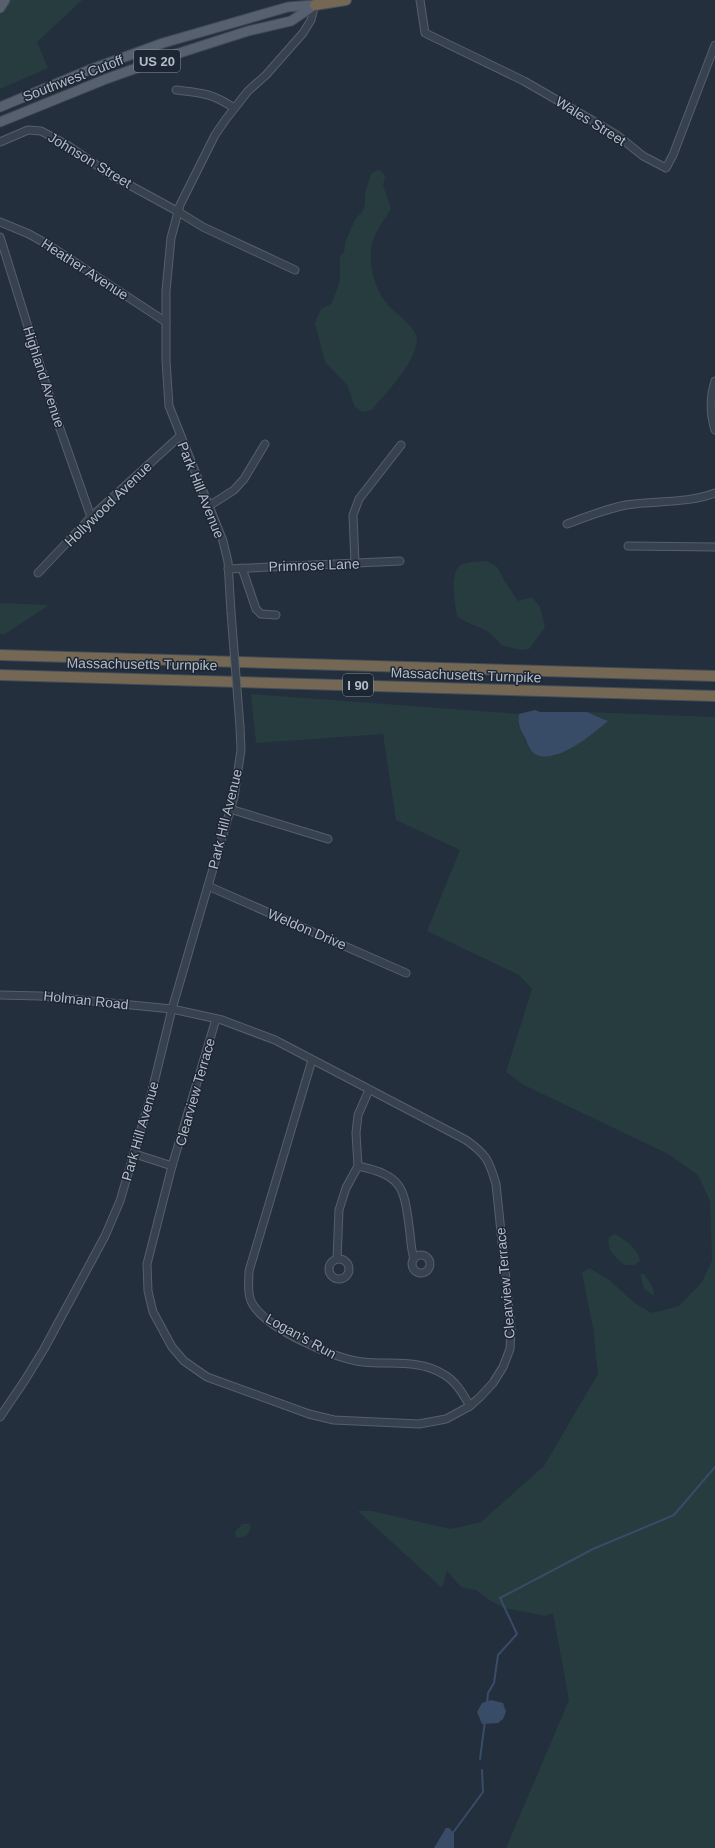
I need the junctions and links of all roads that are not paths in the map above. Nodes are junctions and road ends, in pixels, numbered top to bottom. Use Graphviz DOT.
graph roads {
  1 [pos="5,0"];
  2 [pos="346,0"];
  3 [pos="420,0"];
  4 [pos="316,3"];
  5 [pos="0,8"];
  6 [pos="715,45"];
  7 [pos="143,50"];
  8 [pos="149,64"];
  9 [pos="176,90"];
  10 [pos="0,107"];
  11 [pos="234,108"];
  12 [pos="0,122"];
  13 [pos="0,142"];
  14 [pos="177,211"];
  15 [pos="0,222"];
  16 [pos="0,237"];
  17 [pos="295,270"];
  18 [pos="166,322"];
  19 [pos="715,381"];
  20 [pos="715,430"];
  21 [pos="180,436"];
  22 [pos="265,444"];
  23 [pos="400,445"];
  24 [pos="715,493"];
  25 [pos="209,506"];
  26 [pos="91,517"];
  27 [pos="567,524"];
  28 [pos="628,546"];
  29 [pos="715,547"];
  30 [pos="400,561"];
  31 [pos="355,563"];
  32 [pos="242,568"];
  33 [pos="228,569"];
  34 [pos="38,573"];
  35 [pos="276,615"];
  36 [pos="0,655"];
  37 [pos="0,675"];
  38 [pos="715,676"];
  39 [pos="715,696"];
  40 [pos="230,809"];
  41 [pos="328,839"];
  42 [pos="208,886"];
  43 [pos="406,973"];
  44 [pos="0,995"];
  45 [pos="172,1009"];
  46 [pos="216,1018"];
  47 [pos="312,1060"];
  48 [pos="369,1090"];
  49 [pos="135,1154"];
  50 [pos="172,1166"];
  51 [pos="358,1166"];
  52 [pos="414,1258"];
  53 [pos="337,1260"];
  54 [pos="470,1406"];
  55 [pos="0,1416"];
  1 -- 5 [label="main road"];
  2 -- 4 [label="highway, Southwest Cutoff / US 20"];
  3 -- 6 [label="street, Wales Street"];
  4 -- 7 [label="main road, Southwest Cutoff / US 20"];
  4 -- 8 [label="main road, Southwest Cutoff / US 20"];
  4 -- 11 [label="street, Park Hill Avenue"];
  7 -- 8 [label="main road"];
  7 -- 10 [label="main road, Southwest Cutoff / US 20"];
  8 -- 12 [label="main road, Southwest Cutoff / US 20"];
  9 -- 11 [label="street"];
  11 -- 14 [label="street, Park Hill Avenue"];
  13 -- 14 [label="street, Johnson Street"];
  14 -- 17 [label="street, Johnson Street"];
  14 -- 18 [label="street, Park Hill Avenue"];
  15 -- 18 [label="street, Heather Avenue"];
  16 -- 26 [label="street, Highland Avenue"];
  18 -- 21 [label="street, Park Hill Avenue"];
  19 -- 20 [label="street"];
  21 -- 25 [label="street, Park Hill Avenue"];
  21 -- 26 [label="street, Hollywood Avenue"];
  22 -- 25 [label="street"];
  23 -- 31 [label="street"];
  24 -- 27 [label="street"];
  25 -- 33 [label="street, Park Hill Avenue"];
  26 -- 34 [label="street, Hollywood Avenue"];
  28 -- 29 [label="street"];
  30 -- 31 [label="street, Primrose Lane"];
  31 -- 32 [label="street, Primrose Lane"];
  32 -- 33 [label="street, Primrose Lane"];
  32 -- 35 [label="street"];
  33 -- 40 [label="street, Park Hill Avenue, bridge"];
  36 -- 38 [label="highway, Massachusetts Turnpike / I 90"];
  37 -- 39 [label="highway, Massachusetts Turnpike / I 90"];
  40 -- 41 [label="street"];
  40 -- 42 [label="street, Park Hill Avenue"];
  42 -- 43 [label="street, Weldon Drive"];
  42 -- 45 [label="street, Park Hill Avenue"];
  44 -- 45 [label="street, Holman Road"];
  45 -- 46 [label="street, Clearview Terrace"];
  45 -- 49 [label="street, Park Hill Avenue"];
  46 -- 47 [label="street, Clearview Terrace"];
  46 -- 50 [label="street, Clearview Terrace"];
  47 -- 48 [label="street, Clearview Terrace"];
  47 -- 54 [label="street, Logan's Run"];
  48 -- 51 [label="street"];
  48 -- 54 [label="street, Clearview Terrace"];
  49 -- 50 [label="street, Clearview Terrace"];
  49 -- 55 [label="street, Park Hill Avenue"];
  50 -- 54 [label="street, Clearview Terrace"];
  51 -- 52 [label="street"];
  51 -- 53 [label="street"];
}
